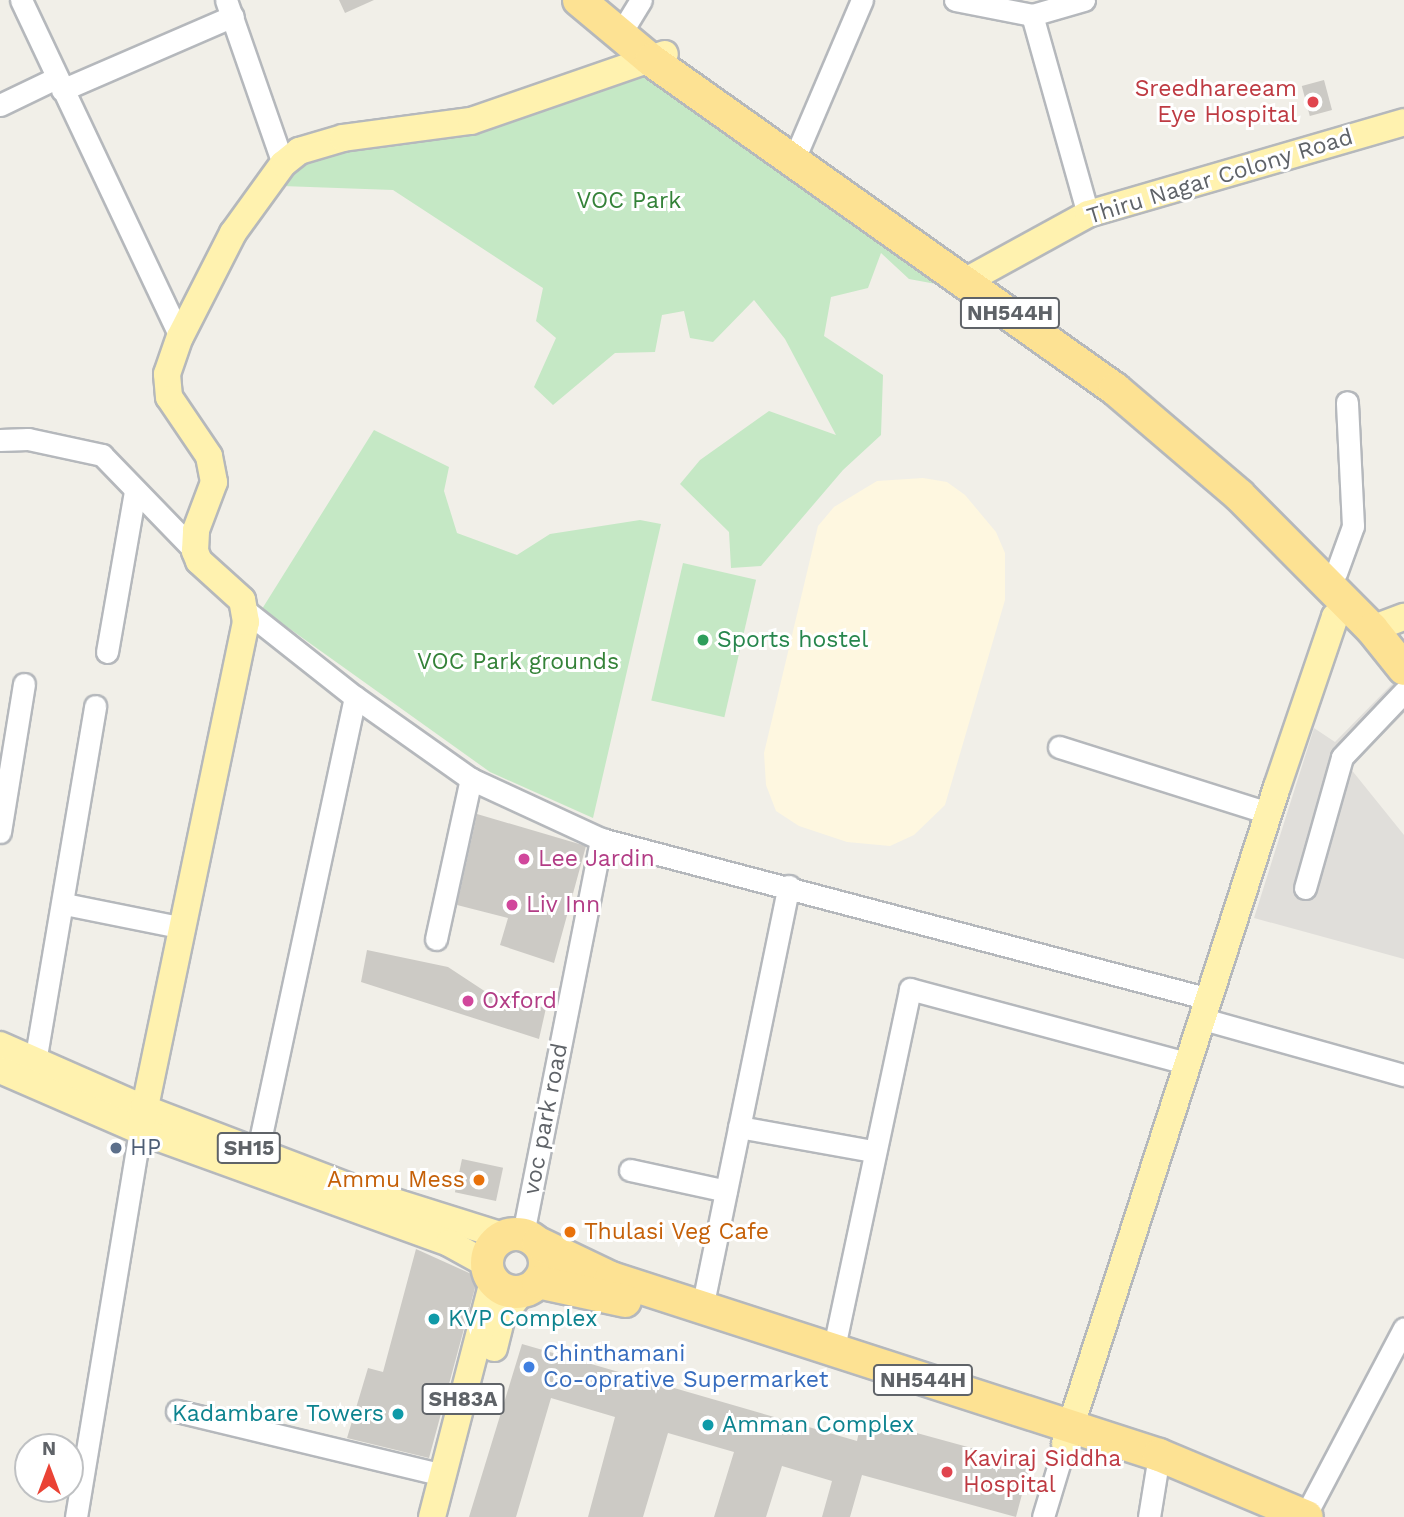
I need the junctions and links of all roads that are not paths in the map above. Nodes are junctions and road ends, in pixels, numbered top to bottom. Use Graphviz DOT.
graph roads {
  1 [pos="21,0"];
  2 [pos="579,0"];
  3 [pos="602,0"];
  4 [pos="862,0"];
  5 [pos="955,0"];
  6 [pos="1084,0"];
  7 [pos="229,8"];
  8 [pos="1032,15"];
  9 [pos="629,20"];
  10 [pos="659,56"];
  11 [pos="59,84"];
  12 [pos="0,105"];
  13 [pos="1404,122"];
  14 [pos="799,152"];
  15 [pos="283,164"];
  16 [pos="1088,214"];
  17 [pos="973,276"];
  18 [pos="180,337"];
  19 [pos="1347,402"];
  20 [pos="0,440"];
  21 [pos="135,491"];
  22 [pos="195,551"];
  23 [pos="1336,573"];
  24 [pos="1347,606"];
  25 [pos="246,611"];
  26 [pos="1387,623"];
  27 [pos="1404,650"];
  28 [pos="107,652"];
  29 [pos="1404,669"];
  30 [pos="24,684"];
  31 [pos="1404,692"];
  32 [pos="355,697"];
  33 [pos="95,706"];
  34 [pos="1059,747"];
  35 [pos="471,779"];
  36 [pos="1268,813"];
  37 [pos="0,832"];
  38 [pos="601,839"];
  39 [pos="789,886"];
  40 [pos="1305,888"];
  41 [pos="65,904"];
  42 [pos="184,928"];
  43 [pos="436,939"];
  44 [pos="1206,1009"];
  45 [pos="0,1045"];
  46 [pos="35,1062"];
  47 [pos="1189,1064"];
  48 [pos="0,1070"];
  49 [pos="1404,1076"];
  50 [pos="141,1120"];
  51 [pos="739,1127"];
  52 [pos="258,1151"];
  53 [pos="872,1151"];
  54 [pos="629,1170"];
  55 [pos="726,1192"];
  56 [pos="522,1238"];
  57 [pos="510,1280"];
  58 [pos="702,1308"];
  59 [pos="1404,1328"];
  60 [pos="833,1352"];
  61 [pos="177,1411"];
  62 [pos="1068,1435"];
  63 [pos="1156,1464"];
  64 [pos="443,1475"];
  65 [pos="1306,1516"];
  66 [pos="76,1517"];
  67 [pos="432,1517"];
  68 [pos="446,1517"];
  69 [pos="1044,1517"];
  70 [pos="1149,1517"];
  71 [pos="1266,1517"];
  1 -- 11 [label="street"];
  2 -- 9 [label="highway, NH544H"];
  3 -- 9 [label="highway, NH544H"];
  4 -- 14 [label="street"];
  5 -- 8 [label="street"];
  6 -- 8 [label="street"];
  7 -- 11 [label="street"];
  7 -- 15 [label="street"];
  8 -- 16 [label="street"];
  9 -- 10 [label="highway, NH544H"];
  10 -- 14 [label="highway, NH544H"];
  10 -- 15 [label="main road"];
  11 -- 12 [label="street"];
  11 -- 18 [label="street"];
  13 -- 16 [label="main road, Thiru Nagar Colony Road"];
  14 -- 17 [label="highway, NH544H"];
  15 -- 18 [label="main road"];
  16 -- 17 [label="main road, Thiru Nagar Colony Road"];
  17 -- 23 [label="highway, NH544H"];
  17 -- 24 [label="highway, NH544H"];
  18 -- 22 [label="main road"];
  19 -- 23 [label="street"];
  20 -- 21 [label="street"];
  21 -- 22 [label="street"];
  21 -- 28 [label="street"];
  22 -- 25 [label="main road"];
  23 -- 26 [label="highway, NH544H"];
  24 -- 26 [label="highway, NH544H"];
  24 -- 36 [label="main road"];
  25 -- 32 [label="street"];
  25 -- 42 [label="main road"];
  26 -- 27 [label="highway, NH544H"];
  26 -- 29 [label="highway, NH544H"];
  30 -- 37 [label="street"];
  31 -- 40 [label="street"];
  32 -- 35 [label="street"];
  32 -- 52 [label="street"];
  33 -- 41 [label="street"];
  34 -- 36 [label="street"];
  35 -- 38 [label="street"];
  35 -- 43 [label="street"];
  36 -- 44 [label="main road"];
  38 -- 39 [label="street"];
  38 -- 56 [label="street, voc park road"];
  39 -- 44 [label="street"];
  39 -- 51 [label="street"];
  41 -- 42 [label="street"];
  41 -- 46 [label="street"];
  42 -- 50 [label="main road"];
  44 -- 47 [label="main road"];
  44 -- 49 [label="street"];
  45 -- 46 [label="main road, SH15"];
  46 -- 50 [label="main road, SH15"];
  47 -- 53 [label="street"];
  47 -- 62 [label="main road"];
  48 -- 50 [label="main road, SH15"];
  50 -- 52 [label="main road, SH15"];
  50 -- 57 [label="main road, SH15"];
  50 -- 66 [label="street"];
  51 -- 53 [label="street"];
  51 -- 55 [label="street"];
  52 -- 56 [label="main road, SH15"];
  53 -- 60 [label="street"];
  54 -- 55 [label="street"];
  55 -- 58 [label="street"];
  56 -- 57 [label="highway"];
  56 -- 57 [label="highway"];
  56 -- 58 [label="highway, NH544H"];
  57 -- 62 [label="highway, NH544H"];
  57 -- 64 [label="main road, SH83A"];
  57 -- 68 [label="main road, SH83A"];
  58 -- 60 [label="highway, NH544H"];
  59 -- 65 [label="street"];
  60 -- 62 [label="highway, NH544H"];
  61 -- 64 [label="street"];
  62 -- 63 [label="highway, NH544H"];
  62 -- 69 [label="street"];
  63 -- 65 [label="highway, NH544H"];
  63 -- 70 [label="street"];
  63 -- 71 [label="highway, NH544H"];
  64 -- 67 [label="main road, SH83A"];
}
